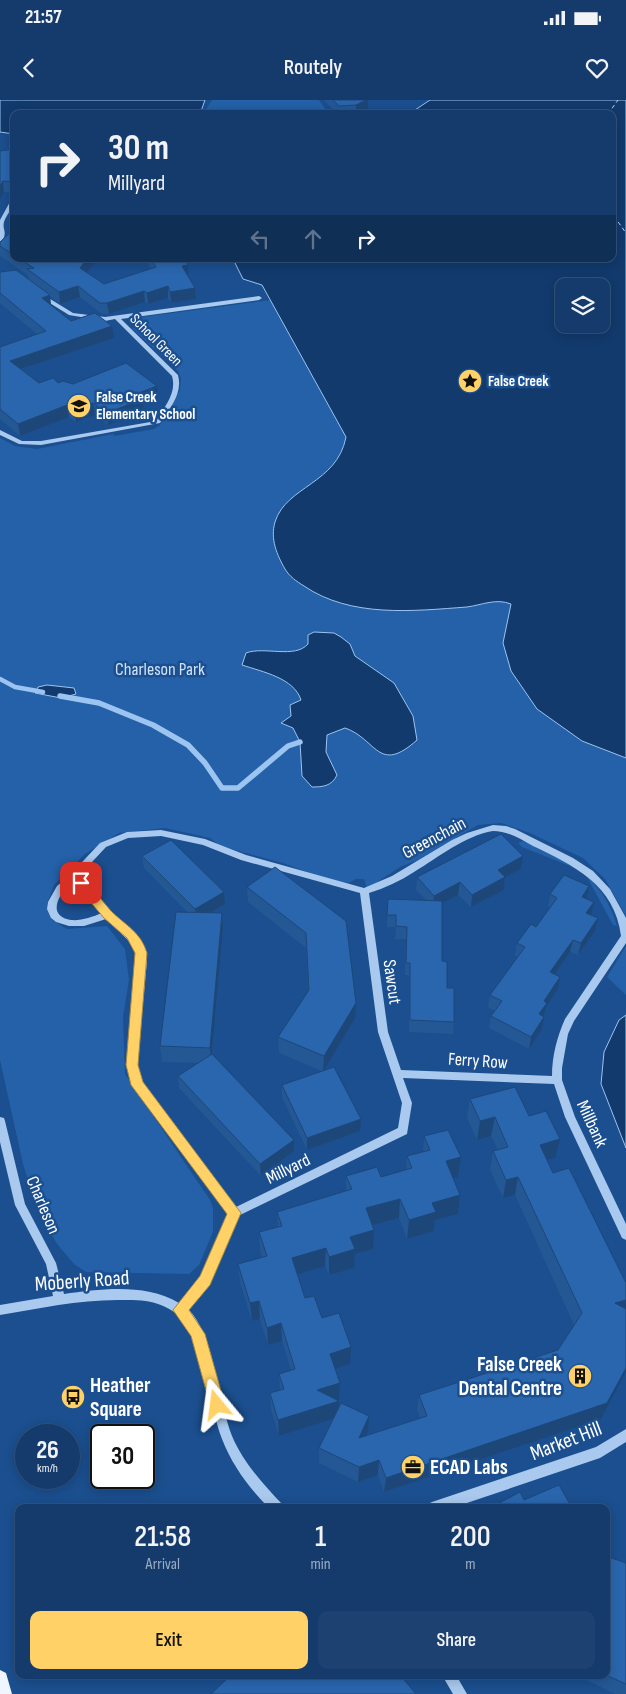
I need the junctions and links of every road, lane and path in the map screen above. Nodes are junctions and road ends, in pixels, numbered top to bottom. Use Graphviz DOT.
graph roads {
  1 [pos="10,207"];
  2 [pos="0,241"];
  3 [pos="36,292"];
  4 [pos="259,298"];
  5 [pos="117,318"];
  6 [pos="0,432"];
  7 [pos="72,878"];
  8 [pos="364,891"];
  9 [pos="108,915"];
  10 [pos="397,1074"];
  11 [pos="557,1080"];
  12 [pos="0,1122"];
  13 [pos="234,1213"];
  14 [pos="626,1235"];
  15 [pos="60,1300"];
  16 [pos="0,1310"];
  17 [pos="180,1310"];
  18 [pos="626,1435"];
  19 [pos="274,1504"];
  20 [pos="444,1504"];
  21 [pos="0,1679"];
  22 [pos="451,1679"];
  23 [pos="3,1694"];
  24 [pos="461,1694"];
  1 -- 2 [label="street"];
  3 -- 5 [label="street"];
  4 -- 5 [label="street"];
  5 -- 6 [label="street, School Green"];
  7 -- 8 [label="street"];
  7 -- 9 [label="street"];
  7 -- 9 [label="street"];
  8 -- 10 [label="street, Sawcut"];
  8 -- 11 [label="street, Greenchain"];
  9 -- 13 [label="street"];
  10 -- 11 [label="street, Ferry Row"];
  10 -- 13 [label="street, Millyard"];
  11 -- 14 [label="street, Millbank"];
  12 -- 15 [label="street, Charleson"];
  13 -- 17 [label="street"];
  15 -- 16 [label="street, Moberly Road"];
  15 -- 17 [label="street, Moberly Road"];
  17 -- 19 [label="street, Moberly Road"];
  18 -- 20 [label="street, Market Hill"];
  21 -- 23 [label="main road"];
  22 -- 24 [label="street"];
}
